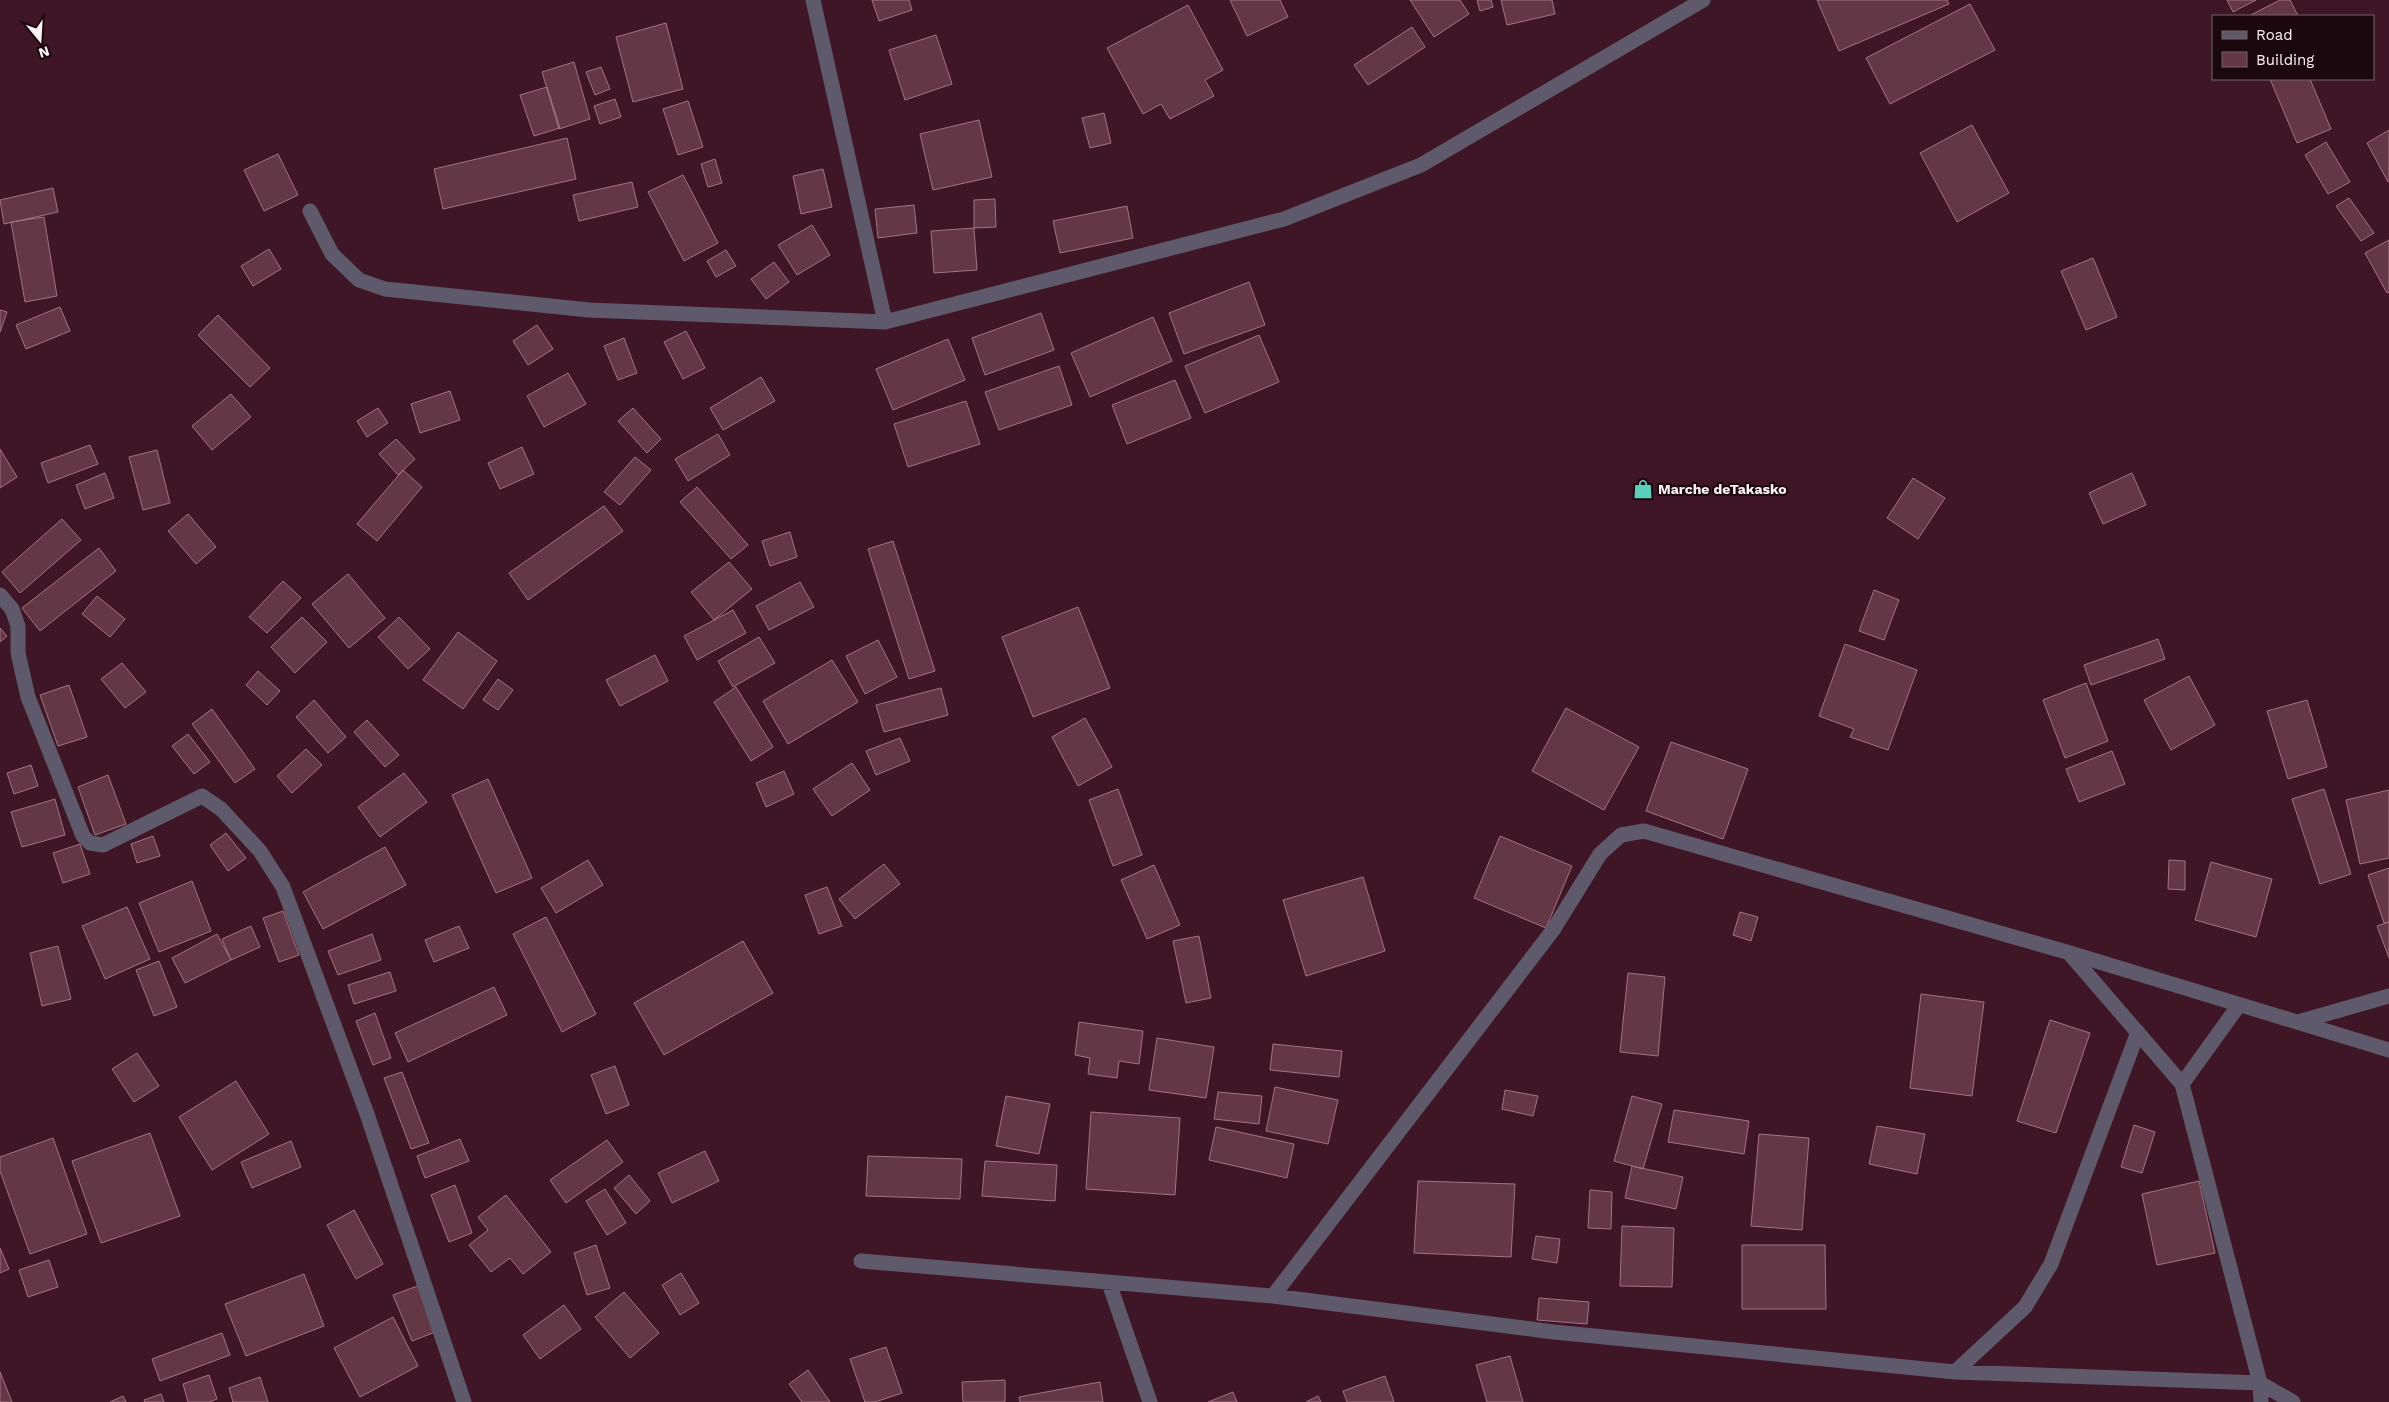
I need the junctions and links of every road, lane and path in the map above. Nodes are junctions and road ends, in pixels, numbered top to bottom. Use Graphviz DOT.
graph roads {
  1 [pos="813,0"];
  2 [pos="1704,0"];
  3 [pos="310,211"];
  4 [pos="885,322"];
  5 [pos="0,596"];
  6 [pos="2070,954"];
  7 [pos="2389,996"];
  8 [pos="2239,1005"];
  9 [pos="2298,1022"];
  10 [pos="2138,1032"];
  11 [pos="2389,1050"];
  12 [pos="2182,1084"];
  13 [pos="861,1261"];
  14 [pos="1109,1283"];
  15 [pos="1273,1296"];
  16 [pos="1955,1372"];
  17 [pos="2260,1384"];
  18 [pos="464,1402"];
  19 [pos="1150,1402"];
  20 [pos="2261,1402"];
  21 [pos="2293,1402"];
  1 -- 4 [label="street"];
  2 -- 4 [label="street"];
  3 -- 4 [label="street"];
  5 -- 18 [label="street"];
  6 -- 8 [label="street"];
  6 -- 10 [label="street"];
  6 -- 15 [label="street"];
  7 -- 9 [label="street"];
  8 -- 9 [label="street"];
  8 -- 12 [label="street"];
  9 -- 11 [label="street"];
  10 -- 12 [label="street"];
  10 -- 16 [label="street"];
  12 -- 17 [label="street"];
  13 -- 14 [label="street"];
  14 -- 15 [label="street"];
  14 -- 19 [label="street"];
  15 -- 16 [label="street"];
  16 -- 17 [label="street"];
  17 -- 20 [label="street"];
  17 -- 21 [label="street"];
}
